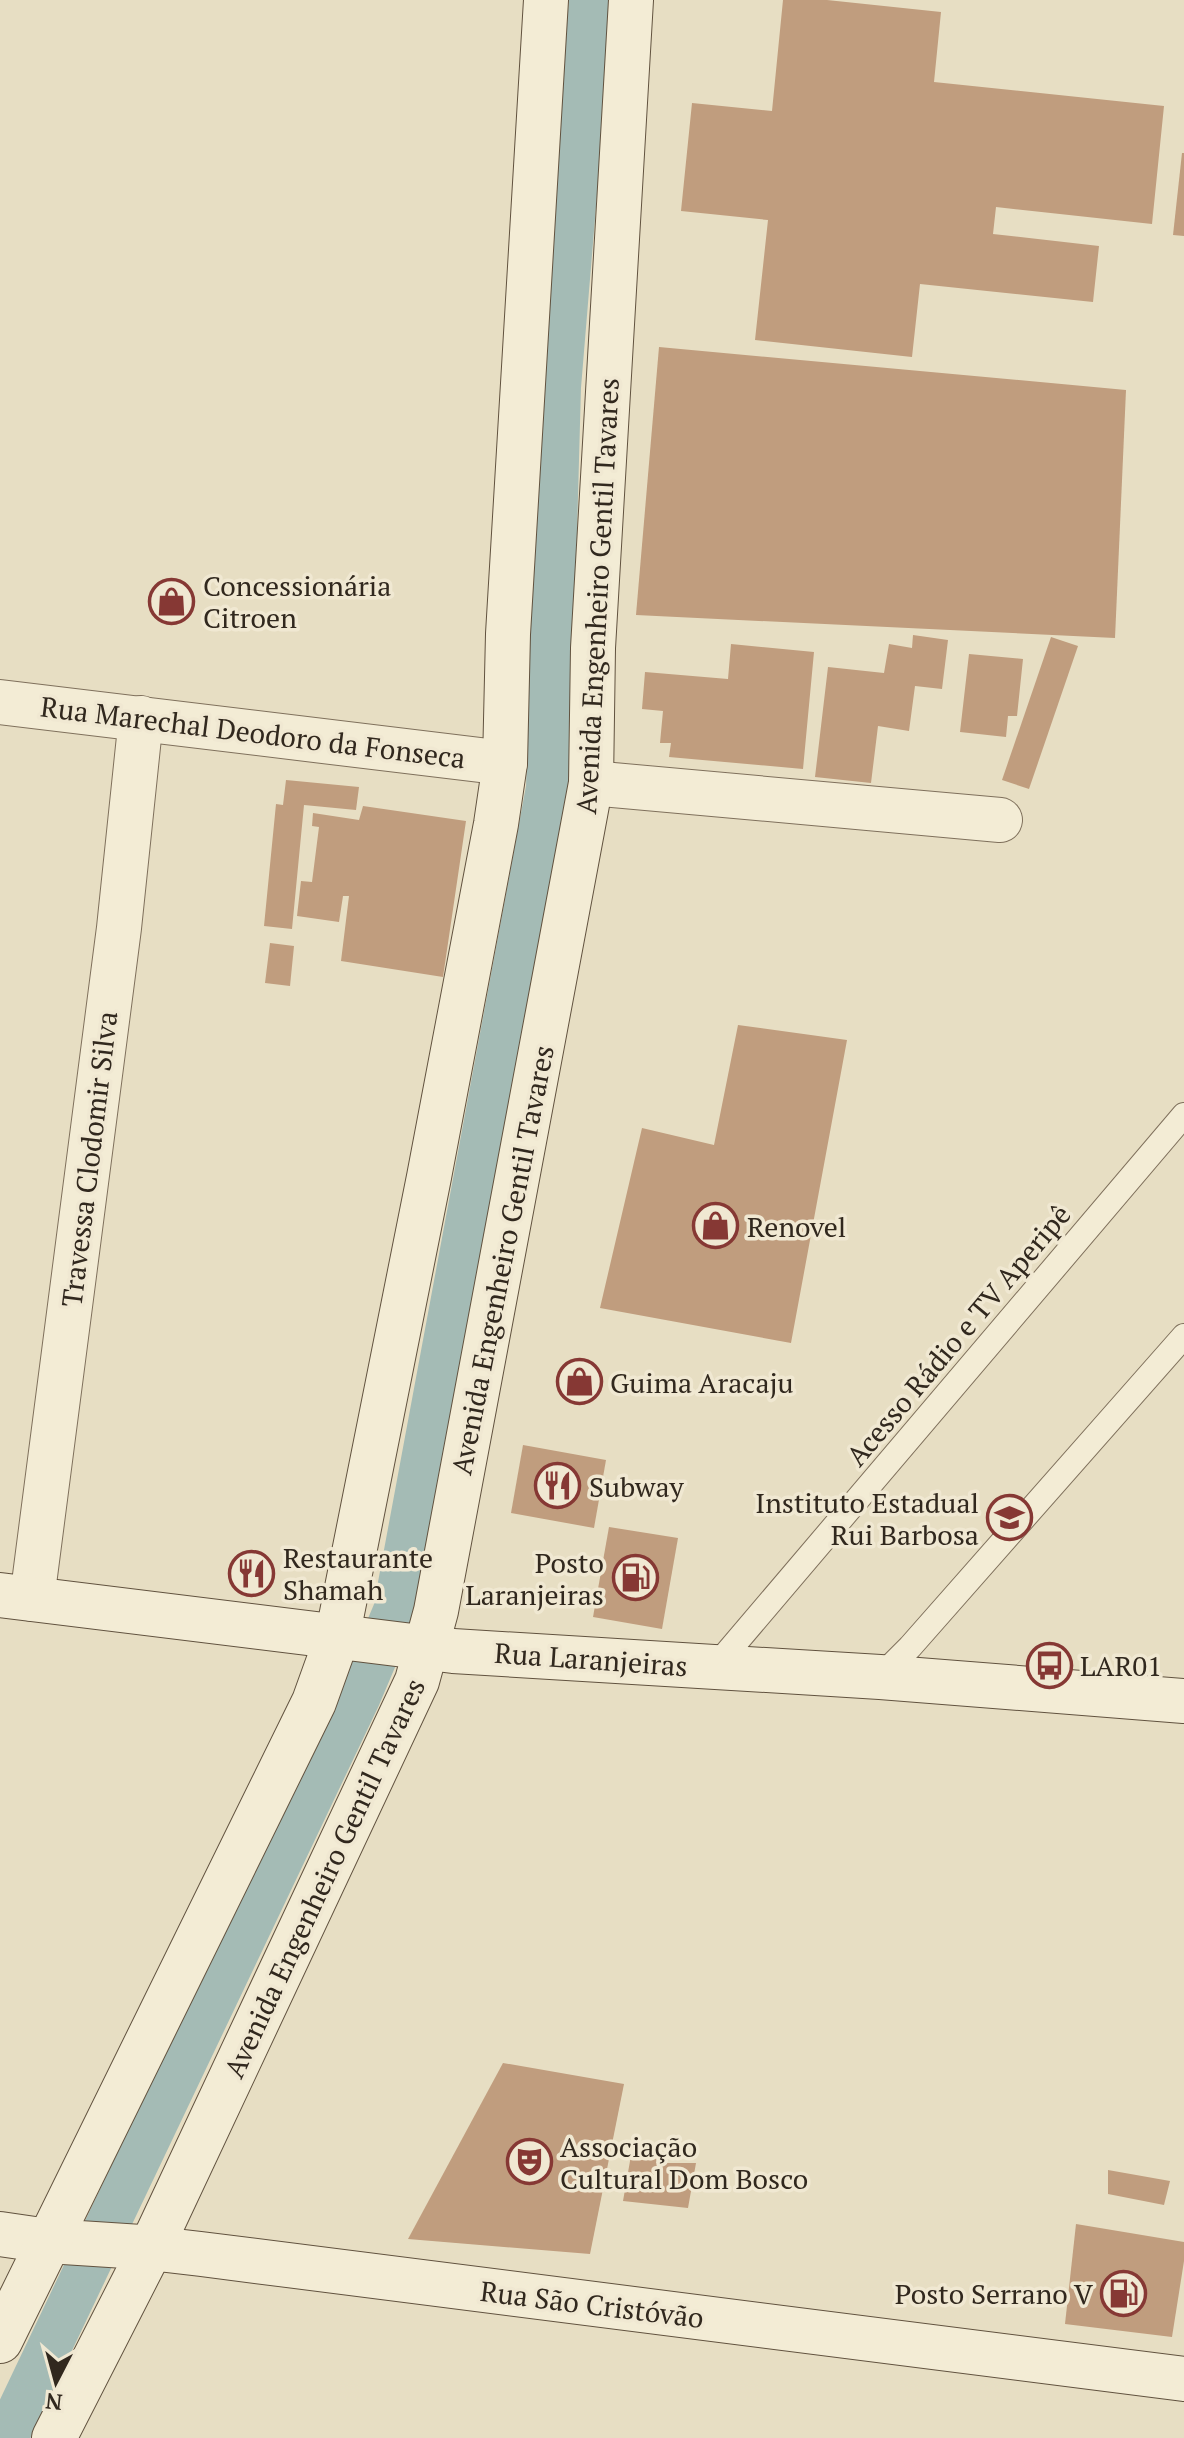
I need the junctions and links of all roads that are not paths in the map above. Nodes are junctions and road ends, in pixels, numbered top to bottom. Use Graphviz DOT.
graph roads {
  1 [pos="546,0"];
  2 [pos="631,0"];
  3 [pos="0,702"];
  4 [pos="141,718"];
  5 [pos="505,763"];
  6 [pos="591,783"];
  7 [pos="1000,820"];
  8 [pos="1184,1115"];
  9 [pos="1184,1336"];
  10 [pos="16,1597"];
  11 [pos="342,1638"];
  12 [pos="418,1645"];
  13 [pos="715,1667"];
  14 [pos="880,1677"];
  15 [pos="1184,1701"];
  16 [pos="0,2234"];
  17 [pos="52,2241"];
  18 [pos="146,2248"];
  19 [pos="0,2341"];
  20 [pos="1184,2379"];
  21 [pos="54,2438"];
  1 -- 5 [label="main road"];
  2 -- 6 [label="main road, Avenida Engenheiro Gentil Tavares"];
  3 -- 4 [label="main road, Rua Marechal Deodoro da Fonseca"];
  4 -- 5 [label="main road, Rua Marechal Deodoro da Fonseca"];
  4 -- 10 [label="main road, Travessa Clodomir Silva"];
  5 -- 11 [label="main road"];
  6 -- 7 [label="main road"];
  6 -- 12 [label="main road, Avenida Engenheiro Gentil Tavares"];
  8 -- 13 [label="lane, Acesso Rádio e TV Aperipê"];
  9 -- 14 [label="lane"];
  10 -- 11 [label="main road, Rua Laranjeiras"];
  11 -- 12 [label="main road, Rua Laranjeiras"];
  11 -- 17 [label="main road"];
  12 -- 13 [label="main road, Rua Laranjeiras"];
  12 -- 18 [label="main road, Avenida Engenheiro Gentil Tavares"];
  13 -- 14 [label="main road, Rua Laranjeiras"];
  14 -- 15 [label="main road, Rua Laranjeiras"];
  16 -- 17 [label="main road, Rua São Cristóvão"];
  17 -- 18 [label="main road, Rua São Cristóvão"];
  17 -- 19 [label="main road"];
  18 -- 20 [label="main road, Rua São Cristóvão"];
  18 -- 21 [label="main road, Avenida Engenheiro Gentil Tavares"];
}
